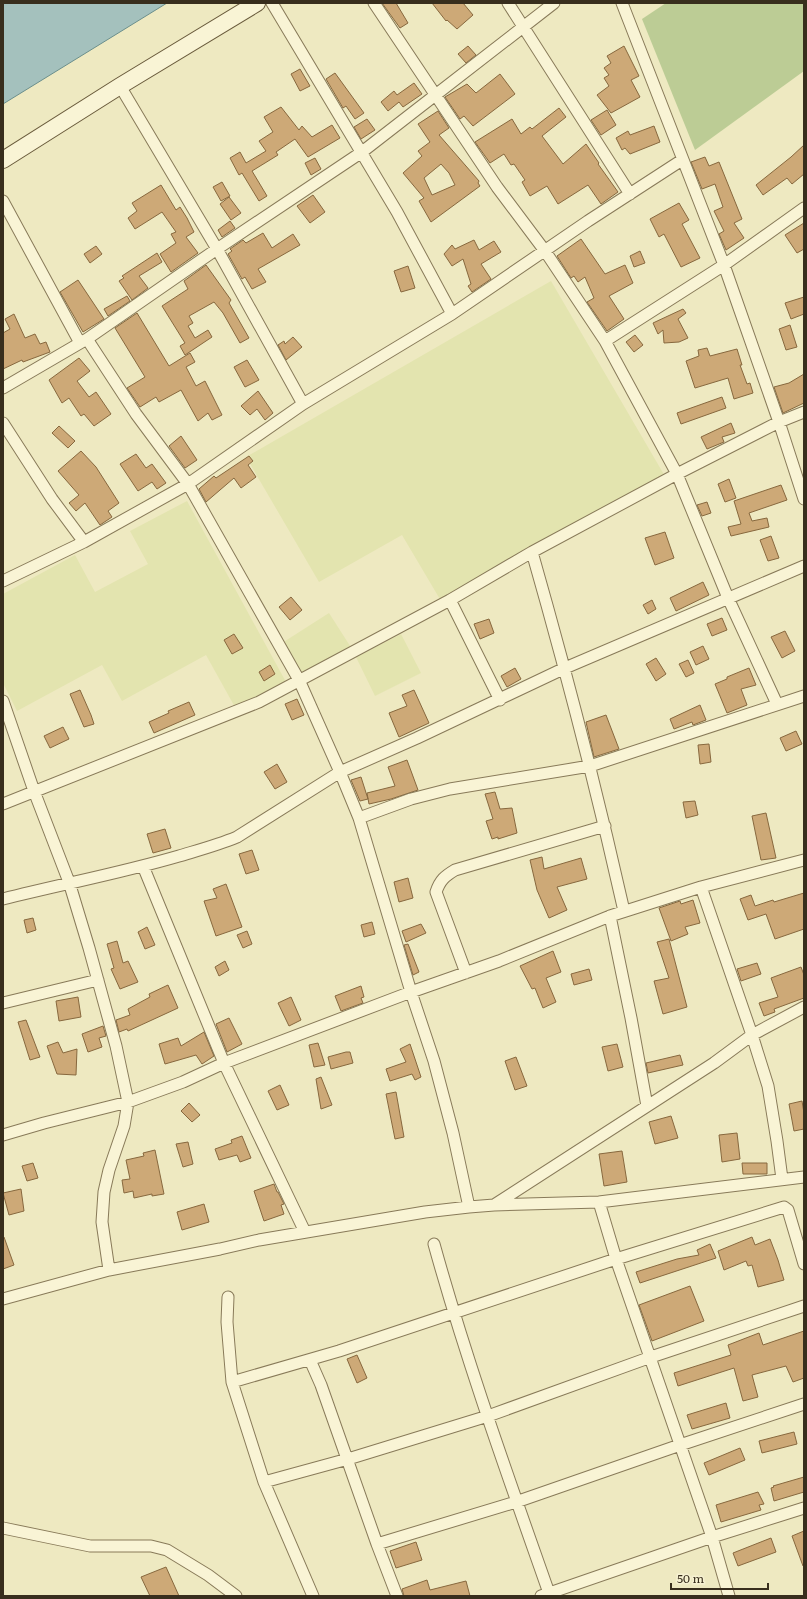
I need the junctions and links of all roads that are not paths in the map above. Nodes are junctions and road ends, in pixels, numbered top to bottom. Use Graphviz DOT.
graph roads {
  1 [pos="257,3"];
  2 [pos="272,3"];
  3 [pos="374,3"];
  4 [pos="508,3"];
  5 [pos="554,3"];
  6 [pos="622,3"];
  7 [pos="523,28"];
  8 [pos="120,86"];
  9 [pos="435,95"];
  10 [pos="362,152"];
  11 [pos="3,160"];
  12 [pos="682,160"];
  13 [pos="630,194"];
  14 [pos="3,201"];
  15 [pos="804,208"];
  16 [pos="217,248"];
  17 [pos="545,251"];
  18 [pos="724,265"];
  19 [pos="452,314"];
  20 [pos="84,341"];
  21 [pos="605,341"];
  22 [pos="3,388"];
  23 [pos="303,404"];
  24 [pos="804,412"];
  25 [pos="779,422"];
  26 [pos="3,423"];
  27 [pos="677,474"];
  28 [pos="188,484"];
  29 [pos="804,499"];
  30 [pos="84,542"];
  31 [pos="532,552"];
  32 [pos="804,566"];
  33 [pos="3,581"];
  34 [pos="728,598"];
  35 [pos="450,600"];
  36 [pos="565,668"];
  37 [pos="299,680"];
  38 [pos="804,696"];
  39 [pos="500,700"];
  40 [pos="3,701"];
  41 [pos="777,704"];
  42 [pos="590,766"];
  43 [pos="340,772"];
  44 [pos="34,792"];
  45 [pos="3,804"];
  46 [pos="359,818"];
  47 [pos="605,826"];
  48 [pos="804,860"];
  49 [pos="143,866"];
  50 [pos="69,882"];
  51 [pos="702,887"];
  52 [pos="3,899"];
  53 [pos="624,911"];
  54 [pos="610,916"];
  55 [pos="466,973"];
  56 [pos="98,980"];
  57 [pos="411,992"];
  58 [pos="3,1003"];
  59 [pos="804,1007"];
  60 [pos="752,1035"];
  61 [pos="224,1064"];
  62 [pos="128,1102"];
  63 [pos="647,1106"];
  64 [pos="3,1135"];
  65 [pos="804,1177"];
  66 [pos="782,1179"];
  67 [pos="599,1202"];
  68 [pos="494,1205"];
  69 [pos="469,1207"];
  70 [pos="305,1232"];
  71 [pos="434,1244"];
  72 [pos="616,1259"];
  73 [pos="804,1264"];
  74 [pos="109,1270"];
  75 [pos="228,1297"];
  76 [pos="3,1299"];
  77 [pos="804,1306"];
  78 [pos="453,1314"];
  79 [pos="651,1357"];
  80 [pos="310,1360"];
  81 [pos="232,1382"];
  82 [pos="804,1404"];
  83 [pos="488,1416"];
  84 [pos="680,1445"];
  85 [pos="348,1459"];
  86 [pos="264,1482"];
  87 [pos="516,1502"];
  88 [pos="804,1508"];
  89 [pos="3,1528"];
  90 [pos="712,1537"];
  91 [pos="377,1544"];
  92 [pos="547,1595"];
  93 [pos="236,1596"];
  94 [pos="313,1596"];
  95 [pos="397,1596"];
  96 [pos="729,1596"];
  1 -- 8 [label="main road"];
  2 -- 10 [label="street"];
  3 -- 9 [label="street"];
  4 -- 7 [label="street"];
  5 -- 7 [label="street"];
  6 -- 12 [label="street"];
  7 -- 9 [label="street"];
  7 -- 13 [label="street"];
  8 -- 11 [label="main road"];
  8 -- 16 [label="street"];
  9 -- 10 [label="street"];
  9 -- 17 [label="street"];
  10 -- 16 [label="street"];
  10 -- 19 [label="street"];
  12 -- 13 [label="street"];
  12 -- 18 [label="street"];
  13 -- 17 [label="street"];
  14 -- 20 [label="street"];
  15 -- 18 [label="street"];
  16 -- 20 [label="street"];
  16 -- 23 [label="street"];
  17 -- 19 [label="street"];
  17 -- 21 [label="street"];
  18 -- 21 [label="street"];
  18 -- 25 [label="street"];
  19 -- 23 [label="street"];
  20 -- 22 [label="street"];
  20 -- 28 [label="street"];
  21 -- 27 [label="street"];
  23 -- 28 [label="street"];
  24 -- 25 [label="street"];
  25 -- 27 [label="street"];
  25 -- 29 [label="street"];
  26 -- 30 [label="street"];
  27 -- 31 [label="street"];
  27 -- 34 [label="street"];
  28 -- 30 [label="street"];
  28 -- 37 [label="street"];
  30 -- 33 [label="street"];
  31 -- 35 [label="street"];
  31 -- 36 [label="street"];
  32 -- 34 [label="street"];
  34 -- 36 [label="street"];
  34 -- 41 [label="street"];
  35 -- 37 [label="street"];
  35 -- 39 [label="street"];
  36 -- 39 [label="street"];
  36 -- 42 [label="street"];
  37 -- 43 [label="street"];
  37 -- 44 [label="street"];
  38 -- 41 [label="street"];
  39 -- 43 [label="street"];
  40 -- 44 [label="street"];
  41 -- 42 [label="street"];
  42 -- 46 [label="street"];
  42 -- 47 [label="street"];
  43 -- 46 [label="street"];
  43 -- 49 [label="street"];
  44 -- 45 [label="street"];
  44 -- 50 [label="street"];
  46 -- 57 [label="street"];
  47 -- 53 [label="street"];
  47 -- 55 [label="street"];
  48 -- 51 [label="street"];
  49 -- 50 [label="street"];
  49 -- 61 [label="street"];
  50 -- 52 [label="street"];
  50 -- 56 [label="street"];
  51 -- 53 [label="street"];
  51 -- 60 [label="street"];
  53 -- 54 [label="street"];
  54 -- 55 [label="street"];
  54 -- 63 [label="street"];
  55 -- 57 [label="street"];
  56 -- 58 [label="street"];
  56 -- 62 [label="street"];
  57 -- 61 [label="street"];
  57 -- 69 [label="street"];
  59 -- 60 [label="street"];
  60 -- 63 [label="street"];
  60 -- 66 [label="street"];
  61 -- 62 [label="street"];
  61 -- 70 [label="street"];
  62 -- 64 [label="street"];
  62 -- 74 [label="street"];
  63 -- 68 [label="street"];
  65 -- 66 [label="street"];
  66 -- 67 [label="street"];
  67 -- 68 [label="street"];
  67 -- 72 [label="street"];
  68 -- 69 [label="street"];
  69 -- 70 [label="street"];
  70 -- 74 [label="street"];
  71 -- 78 [label="street"];
  72 -- 73 [label="street"];
  72 -- 78 [label="street"];
  72 -- 79 [label="street"];
  74 -- 76 [label="street"];
  75 -- 81 [label="street"];
  77 -- 79 [label="street"];
  78 -- 80 [label="street"];
  78 -- 83 [label="street"];
  79 -- 83 [label="street"];
  79 -- 84 [label="street"];
  80 -- 81 [label="street"];
  80 -- 85 [label="street"];
  81 -- 86 [label="street"];
  82 -- 84 [label="street"];
  83 -- 85 [label="street"];
  83 -- 87 [label="street"];
  84 -- 87 [label="street"];
  84 -- 90 [label="street"];
  85 -- 86 [label="street"];
  85 -- 91 [label="street"];
  86 -- 94 [label="street"];
  87 -- 91 [label="street"];
  87 -- 92 [label="street"];
  88 -- 90 [label="street"];
  89 -- 93 [label="street"];
  90 -- 92 [label="street"];
  90 -- 96 [label="street"];
  91 -- 95 [label="street"];
}
